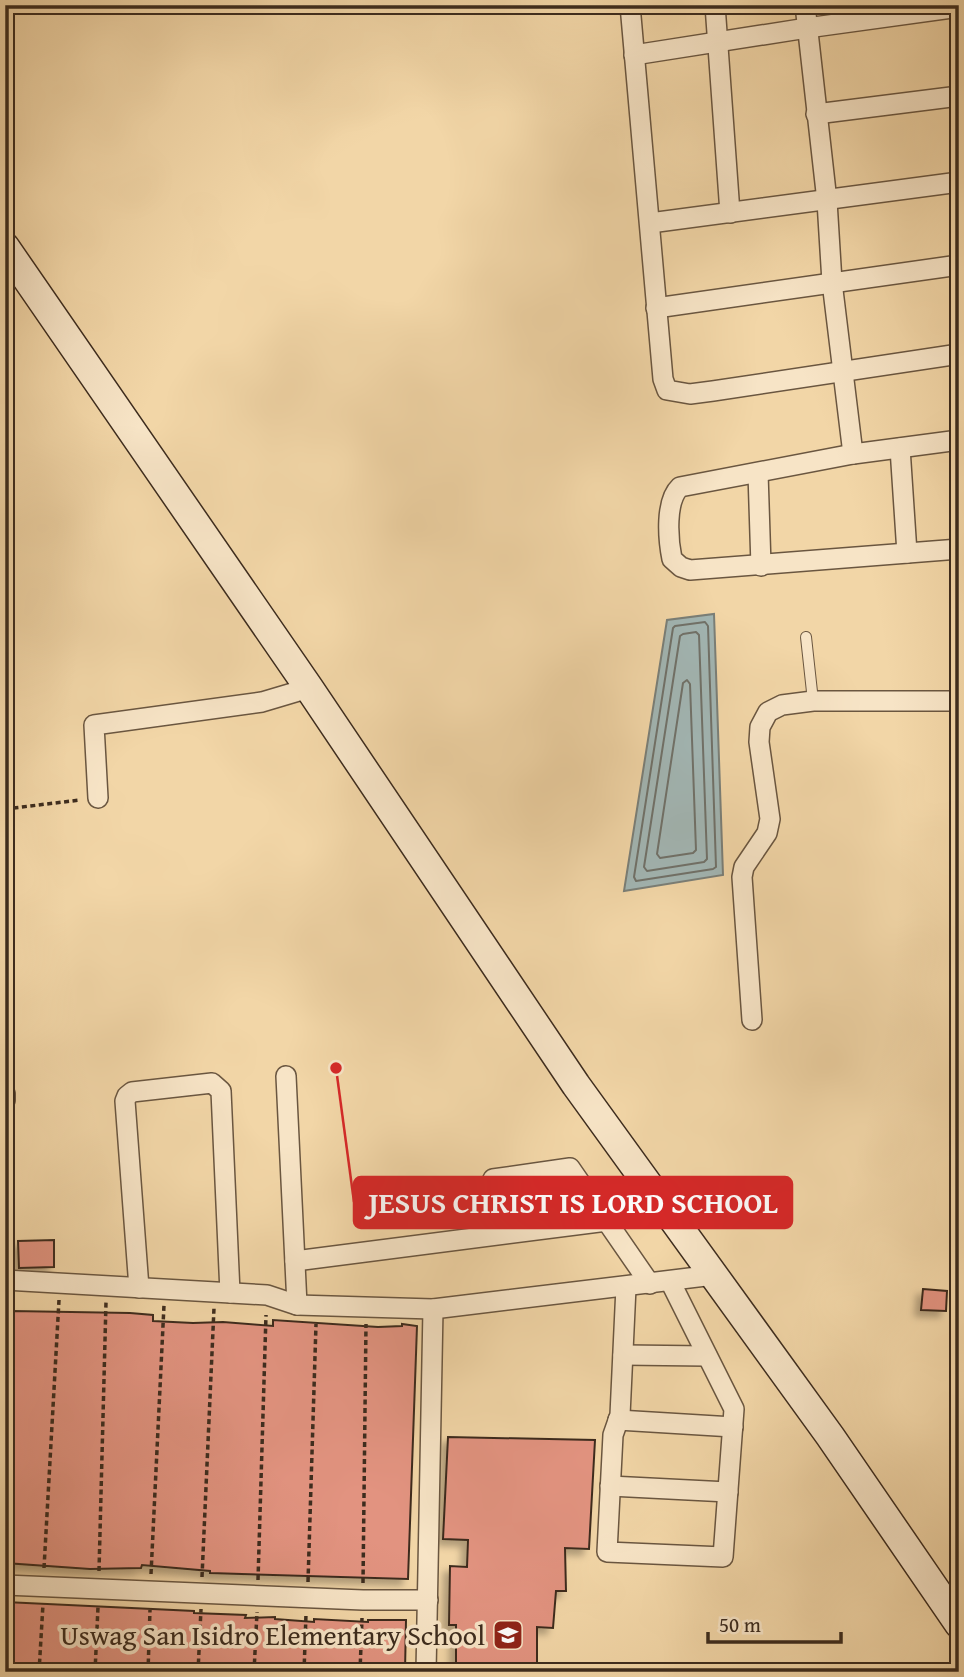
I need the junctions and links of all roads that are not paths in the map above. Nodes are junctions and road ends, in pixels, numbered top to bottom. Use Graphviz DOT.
graph roads {
  1 [pos="630,5"];
  2 [pos="715,5"];
  3 [pos="805,5"];
  4 [pos="959,7"];
  5 [pos="807,27"];
  6 [pos="719,41"];
  7 [pos="634,55"];
  8 [pos="959,96"];
  9 [pos="816,114"];
  10 [pos="959,182"];
  11 [pos="827,201"];
  12 [pos="730,213"];
  13 [pos="650,223"];
  14 [pos="5,247"];
  15 [pos="959,265"];
  16 [pos="832,282"];
  17 [pos="656,309"];
  18 [pos="959,354"];
  19 [pos="844,371"];
  20 [pos="959,440"];
  21 [pos="900,448"];
  22 [pos="853,454"];
  23 [pos="758,472"];
  24 [pos="959,549"];
  25 [pos="906,553"];
  26 [pos="761,566"];
  27 [pos="806,637"];
  28 [pos="309,688"];
  29 [pos="813,701"];
  30 [pos="959,701"];
  31 [pos="98,798"];
  32 [pos="752,1020"];
  33 [pos="286,1076"];
  34 [pos="493,1179"];
  35 [pos="607,1221"];
  36 [pos="295,1261"];
  37 [pos="714,1275"];
  38 [pos="5,1280"];
  39 [pos="670,1281"];
  40 [pos="650,1284"];
  41 [pos="626,1287"];
  42 [pos="139,1289"];
  43 [pos="223,1293"];
  44 [pos="297,1305"];
  45 [pos="433,1309"];
  46 [pos="623,1355"];
  47 [pos="707,1356"];
  48 [pos="618,1420"];
  49 [pos="733,1427"];
  50 [pos="610,1486"];
  51 [pos="729,1492"];
  52 [pos="5,1585"];
  53 [pos="949,1597"];
  54 [pos="428,1601"];
  55 [pos="959,1625"];
  56 [pos="426,1672"];
  1 -- 7 [label="street"];
  2 -- 6 [label="street"];
  3 -- 5 [label="street"];
  4 -- 5 [label="street"];
  5 -- 6 [label="street"];
  5 -- 9 [label="street"];
  6 -- 7 [label="street"];
  6 -- 12 [label="street"];
  7 -- 13 [label="street"];
  8 -- 9 [label="street"];
  9 -- 11 [label="street"];
  10 -- 11 [label="street"];
  11 -- 12 [label="street"];
  11 -- 16 [label="street"];
  12 -- 13 [label="street"];
  13 -- 17 [label="street"];
  14 -- 28 [label="street"];
  15 -- 16 [label="street"];
  16 -- 17 [label="street"];
  16 -- 19 [label="street"];
  17 -- 19 [label="street"];
  18 -- 19 [label="street"];
  19 -- 22 [label="street"];
  20 -- 21 [label="street"];
  21 -- 22 [label="street"];
  21 -- 25 [label="street"];
  22 -- 23 [label="street"];
  23 -- 26 [label="street"];
  23 -- 26 [label="street"];
  24 -- 25 [label="street"];
  25 -- 26 [label="street"];
  27 -- 29 [label="lane"];
  28 -- 31 [label="street"];
  28 -- 37 [label="street"];
  29 -- 30 [label="street"];
  29 -- 32 [label="street"];
  33 -- 36 [label="street"];
  34 -- 35 [label="street"];
  35 -- 36 [label="street"];
  35 -- 40 [label="street"];
  36 -- 44 [label="street"];
  37 -- 39 [label="street"];
  37 -- 53 [label="street"];
  38 -- 42 [label="street"];
  39 -- 40 [label="street"];
  39 -- 47 [label="street"];
  40 -- 41 [label="street"];
  41 -- 45 [label="street"];
  41 -- 46 [label="street"];
  42 -- 43 [label="street"];
  42 -- 43 [label="street"];
  43 -- 44 [label="street"];
  44 -- 45 [label="street"];
  45 -- 54 [label="street"];
  46 -- 47 [label="street"];
  46 -- 48 [label="street"];
  47 -- 49 [label="street"];
  48 -- 49 [label="street"];
  48 -- 50 [label="street"];
  49 -- 51 [label="street"];
  50 -- 51 [label="street"];
  50 -- 51 [label="street"];
  52 -- 54 [label="street"];
  53 -- 55 [label="street"];
  54 -- 56 [label="street"];
}
